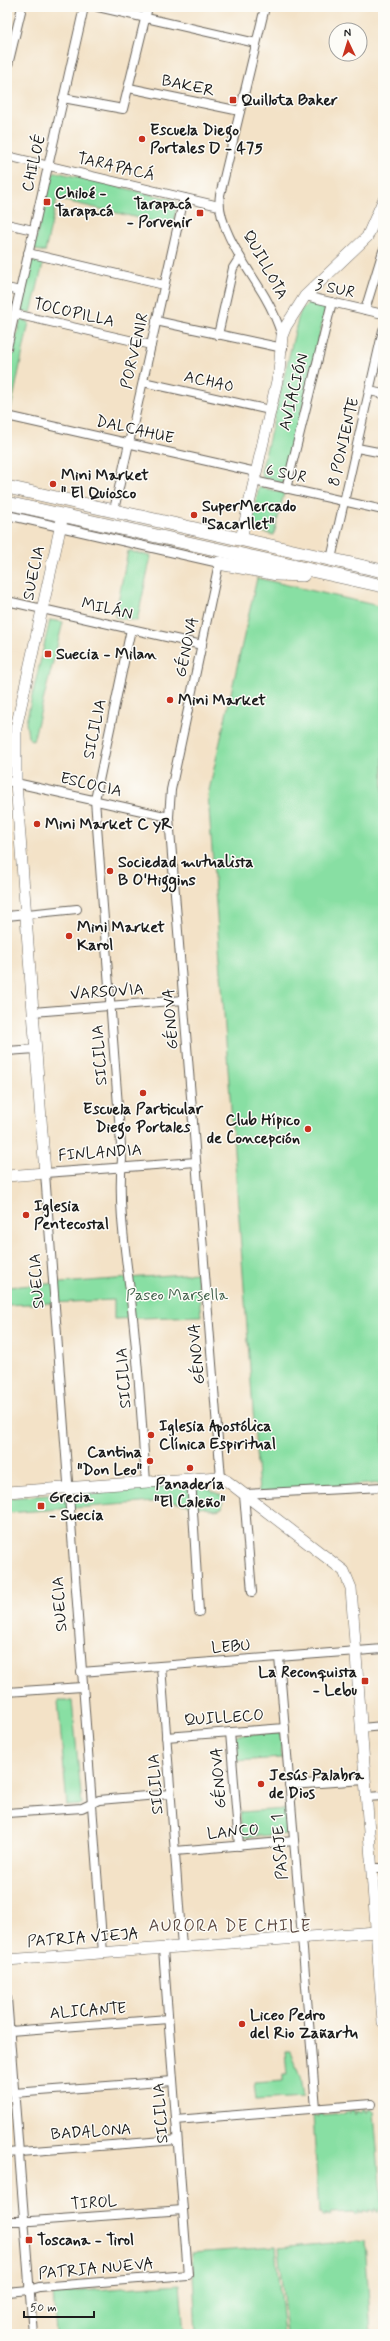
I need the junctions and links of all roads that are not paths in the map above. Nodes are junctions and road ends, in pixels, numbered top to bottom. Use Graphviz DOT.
graph roads {
  1 [pos="22,7"];
  2 [pos="84,7"];
  3 [pos="98,7"];
  4 [pos="148,7"];
  5 [pos="265,7"];
  6 [pos="145,18"];
  7 [pos="256,43"];
  8 [pos="7,69"];
  9 [pos="129,88"];
  10 [pos="63,98"];
  11 [pos="240,111"];
  12 [pos="7,156"];
  13 [pos="48,165"];
  14 [pos="184,198"];
  15 [pos="383,201"];
  16 [pos="219,206"];
  17 [pos="7,224"];
  18 [pos="33,230"];
  19 [pos="383,251"];
  20 [pos="28,253"];
  21 [pos="240,257"];
  22 [pos="164,285"];
  23 [pos="7,288"];
  24 [pos="20,291"];
  25 [pos="305,296"];
  26 [pos="332,302"];
  27 [pos="365,310"];
  28 [pos="15,314"];
  29 [pos="383,314"];
  30 [pos="156,321"];
  31 [pos="218,335"];
  32 [pos="382,335"];
  33 [pos="282,336"];
  34 [pos="151,345"];
  35 [pos="7,348"];
  36 [pos="282,348"];
  37 [pos="143,382"];
  38 [pos="370,391"];
  39 [pos="383,394"];
  40 [pos="270,410"];
  41 [pos="7,416"];
  42 [pos="129,443"];
  43 [pos="357,448"];
  44 [pos="383,453"];
  45 [pos="255,476"];
  46 [pos="7,487"];
  47 [pos="286,488"];
  48 [pos="51,496"];
  49 [pos="345,501"];
  50 [pos="7,503"];
  51 [pos="85,504"];
  52 [pos="114,510"];
  53 [pos="383,510"];
  54 [pos="7,516"];
  55 [pos="62,521"];
  56 [pos="241,539"];
  57 [pos="331,559"];
  58 [pos="219,562"];
  59 [pos="383,571"];
  60 [pos="329,574"];
  61 [pos="383,586"];
  62 [pos="7,601"];
  63 [pos="43,609"];
  64 [pos="131,629"];
  65 [pos="202,645"];
  66 [pos="11,782"];
  67 [pos="95,800"];
  68 [pos="169,817"];
  69 [pos="77,909"];
  70 [pos="26,913"];
  71 [pos="7,916"];
  72 [pos="184,1000"];
  73 [pos="111,1006"];
  74 [pos="33,1012"];
  75 [pos="36,1049"];
  76 [pos="7,1051"];
  77 [pos="196,1162"];
  78 [pos="121,1167"];
  79 [pos="46,1173"];
  80 [pos="7,1176"];
  81 [pos="191,1478"];
  82 [pos="221,1478"];
  83 [pos="146,1482"];
  84 [pos="68,1487"];
  85 [pos="383,1487"];
  86 [pos="7,1492"];
  87 [pos="244,1494"];
  88 [pos="252,1592"];
  89 [pos="199,1612"];
  90 [pos="383,1650"];
  91 [pos="355,1652"];
  92 [pos="279,1657"];
  93 [pos="161,1666"];
  94 [pos="81,1672"];
  95 [pos="82,1687"];
  96 [pos="7,1692"];
  97 [pos="383,1726"];
  98 [pos="285,1728"];
  99 [pos="361,1728"];
  100 [pos="230,1732"];
  101 [pos="166,1737"];
  102 [pos="365,1780"];
  103 [pos="289,1785"];
  104 [pos="170,1794"];
  105 [pos="383,1796"];
  106 [pos="366,1797"];
  107 [pos="92,1804"];
  108 [pos="7,1814"];
  109 [pos="294,1841"];
  110 [pos="239,1846"];
  111 [pos="175,1851"];
  112 [pos="372,1868"];
  113 [pos="383,1868"];
  114 [pos="380,1934"];
  115 [pos="302,1938"];
  116 [pos="182,1947"];
  117 [pos="163,1948"];
  118 [pos="103,1953"];
  119 [pos="7,1960"];
  120 [pos="7,1998"];
  121 [pos="168,2019"];
  122 [pos="383,2022"];
  123 [pos="10,2031"];
  124 [pos="173,2081"];
  125 [pos="14,2093"];
  126 [pos="372,2104"];
  127 [pos="316,2108"];
  128 [pos="176,2120"];
  129 [pos="177,2140"];
  130 [pos="19,2152"];
  131 [pos="7,2153"];
  132 [pos="183,2210"];
  133 [pos="7,2221"];
  134 [pos="24,2221"];
  135 [pos="188,2275"];
  136 [pos="29,2290"];
  137 [pos="7,2292"];
  138 [pos="32,2334"];
  1 -- 8 [label="street"];
  2 -- 10 [label="street, CHILOÉ"];
  3 -- 6 [label="street"];
  4 -- 6 [label="street"];
  5 -- 7 [label="street"];
  6 -- 7 [label="street"];
  6 -- 9 [label="street"];
  7 -- 11 [label="street"];
  9 -- 10 [label="street"];
  9 -- 11 [label="street, BAKER"];
  10 -- 13 [label="street, CHILOÉ"];
  11 -- 16 [label="street"];
  12 -- 13 [label="street, TARAPACÁ"];
  13 -- 14 [label="street, TARAPACÁ"];
  13 -- 18 [label="street, CHILOÉ"];
  14 -- 16 [label="street, TARAPACÁ"];
  14 -- 22 [label="street, PORVENIR"];
  15 -- 25 [label="street, AVIACIÓN"];
  16 -- 21 [label="street, QUILLOTA"];
  17 -- 18 [label="street"];
  18 -- 20 [label="street, CHILOÉ"];
  19 -- 27 [label="street"];
  20 -- 22 [label="street"];
  20 -- 24 [label="street, CHILOÉ"];
  21 -- 31 [label="street"];
  21 -- 33 [label="street, QUILLOTA"];
  22 -- 30 [label="street, PORVENIR"];
  23 -- 24 [label="street, TOCOPILLA"];
  24 -- 28 [label="street, CHILOÉ"];
  25 -- 26 [label="street, 3 SUR"];
  25 -- 33 [label="street, AVIACIÓN"];
  26 -- 27 [label="street, 3 SUR"];
  26 -- 47 [label="street, AVIACIÓN"];
  27 -- 29 [label="street, 3 SUR"];
  28 -- 34 [label="street, TOCOPILLA"];
  28 -- 35 [label="street, CHILOÉ"];
  30 -- 31 [label="street"];
  30 -- 34 [label="street, PORVENIR"];
  31 -- 36 [label="street"];
  32 -- 38 [label="street, 8 PONIENTE"];
  33 -- 36 [label="street, QUILLOTA"];
  34 -- 37 [label="street, PORVENIR"];
  36 -- 40 [label="street, QUILLOTA"];
  37 -- 40 [label="street, ACHAO"];
  37 -- 42 [label="street, PORVENIR"];
  38 -- 39 [label="street"];
  38 -- 43 [label="street, 8 PONIENTE"];
  40 -- 45 [label="street, QUILLOTA"];
  41 -- 42 [label="street, DALCAHUE"];
  42 -- 45 [label="street, DALCAHUE"];
  42 -- 52 [label="street, PORVENIR"];
  43 -- 44 [label="street"];
  43 -- 49 [label="street, 8 PONIENTE"];
  45 -- 47 [label="street, 6 SUR"];
  45 -- 56 [label="street, QUILLOTA"];
  46 -- 48 [label="main road"];
  47 -- 49 [label="street, 6 SUR"];
  48 -- 51 [label="main road"];
  48 -- 55 [label="main road"];
  49 -- 53 [label="street, 6 SUR"];
  49 -- 57 [label="street, 8 PONIENTE"];
  50 -- 55 [label="main road"];
  51 -- 52 [label="main road"];
  51 -- 55 [label="main road"];
  52 -- 56 [label="main road"];
  54 -- 55 [label="street"];
  55 -- 58 [label="street"];
  55 -- 60 [label="main road"];
  55 -- 63 [label="street, SUECIA"];
  56 -- 57 [label="main road"];
  57 -- 59 [label="main road"];
  58 -- 60 [label="main road"];
  58 -- 65 [label="street, GÉNOVA"];
  60 -- 61 [label="main road"];
  62 -- 63 [label="street, MILÁN"];
  63 -- 64 [label="street, MILÁN"];
  63 -- 66 [label="street, SUECIA"];
  64 -- 65 [label="street, MILÁN"];
  64 -- 67 [label="street, SICILIA"];
  65 -- 68 [label="street, GÉNOVA"];
  66 -- 67 [label="street, ESCOCIA"];
  66 -- 70 [label="street, SUECIA"];
  67 -- 68 [label="street, ESCOCIA"];
  67 -- 73 [label="street, SICILIA"];
  68 -- 72 [label="street, GÉNOVA"];
  69 -- 70 [label="street"];
  70 -- 71 [label="street"];
  70 -- 74 [label="street, SUECIA"];
  72 -- 73 [label="street, VARSOVIA"];
  72 -- 77 [label="street, GÉNOVA"];
  73 -- 74 [label="street, VARSOVIA"];
  73 -- 78 [label="street, SICILIA"];
  74 -- 75 [label="street, SUECIA"];
  75 -- 76 [label="street"];
  75 -- 79 [label="street, SUECIA"];
  77 -- 78 [label="street, FINLANDIA"];
  77 -- 82 [label="street, GÉNOVA"];
  78 -- 79 [label="street, FINLANDIA"];
  78 -- 83 [label="street, SICILIA"];
  79 -- 80 [label="street, FINLANDIA"];
  79 -- 84 [label="street, SUECIA"];
  81 -- 82 [label="street"];
  81 -- 83 [label="street"];
  81 -- 89 [label="street"];
  82 -- 87 [label="street"];
  83 -- 84 [label="street"];
  84 -- 86 [label="street"];
  84 -- 94 [label="street, SUECIA"];
  85 -- 87 [label="street"];
  87 -- 88 [label="street"];
  87 -- 91 [label="street"];
  90 -- 91 [label="street, LEBU"];
  91 -- 92 [label="street, LEBU"];
  91 -- 99 [label="street"];
  92 -- 93 [label="street, LEBU"];
  92 -- 98 [label="street, PASAJE 1"];
  93 -- 94 [label="street, LEBU"];
  93 -- 101 [label="street, SICILIA"];
  94 -- 95 [label="street, SUECIA"];
  95 -- 96 [label="street"];
  95 -- 107 [label="street, SUECIA"];
  97 -- 99 [label="street"];
  98 -- 100 [label="street, QUILLECO"];
  98 -- 103 [label="street, PASAJE 1"];
  99 -- 102 [label="street"];
  100 -- 101 [label="street, QUILLECO"];
  100 -- 110 [label="street, GÉNOVA"];
  101 -- 104 [label="street, SICILIA"];
  102 -- 103 [label="street"];
  102 -- 106 [label="street"];
  103 -- 109 [label="street, PASAJE 1"];
  104 -- 107 [label="street"];
  104 -- 111 [label="street, SICILIA"];
  105 -- 106 [label="street"];
  106 -- 112 [label="street"];
  107 -- 108 [label="street"];
  107 -- 118 [label="street, SUECIA"];
  109 -- 110 [label="street, LANCO"];
  109 -- 115 [label="street, PASAJE 1"];
  110 -- 111 [label="street, LANCO"];
  111 -- 116 [label="street, SICILIA"];
  112 -- 113 [label="street"];
  112 -- 114 [label="street"];
  114 -- 115 [label="street, PATRIA VIEJA"];
  114 -- 122 [label="street"];
  115 -- 116 [label="street, PATRIA VIEJA"];
  115 -- 127 [label="street"];
  116 -- 117 [label="street, PATRIA VIEJA"];
  117 -- 118 [label="street, PATRIA VIEJA"];
  117 -- 121 [label="street, SICILIA"];
  118 -- 119 [label="street, PATRIA VIEJA"];
  120 -- 123 [label="street"];
  121 -- 123 [label="street, ALICANTE"];
  121 -- 124 [label="street, SICILIA"];
  123 -- 125 [label="street"];
  124 -- 125 [label="street"];
  124 -- 128 [label="street, SICILIA"];
  125 -- 130 [label="street"];
  126 -- 127 [label="street"];
  127 -- 128 [label="street"];
  128 -- 129 [label="street, SICILIA"];
  129 -- 130 [label="street, BADALONA"];
  129 -- 132 [label="street, SICILIA"];
  130 -- 131 [label="street, BADALONA"];
  130 -- 134 [label="street"];
  132 -- 134 [label="street, TIROL"];
  132 -- 135 [label="street, SICILIA"];
  133 -- 134 [label="street, TIROL"];
  134 -- 136 [label="street"];
  135 -- 136 [label="street, PATRIA NUEVA"];
  136 -- 137 [label="street, PATRIA NUEVA"];
  136 -- 138 [label="street"];
}
